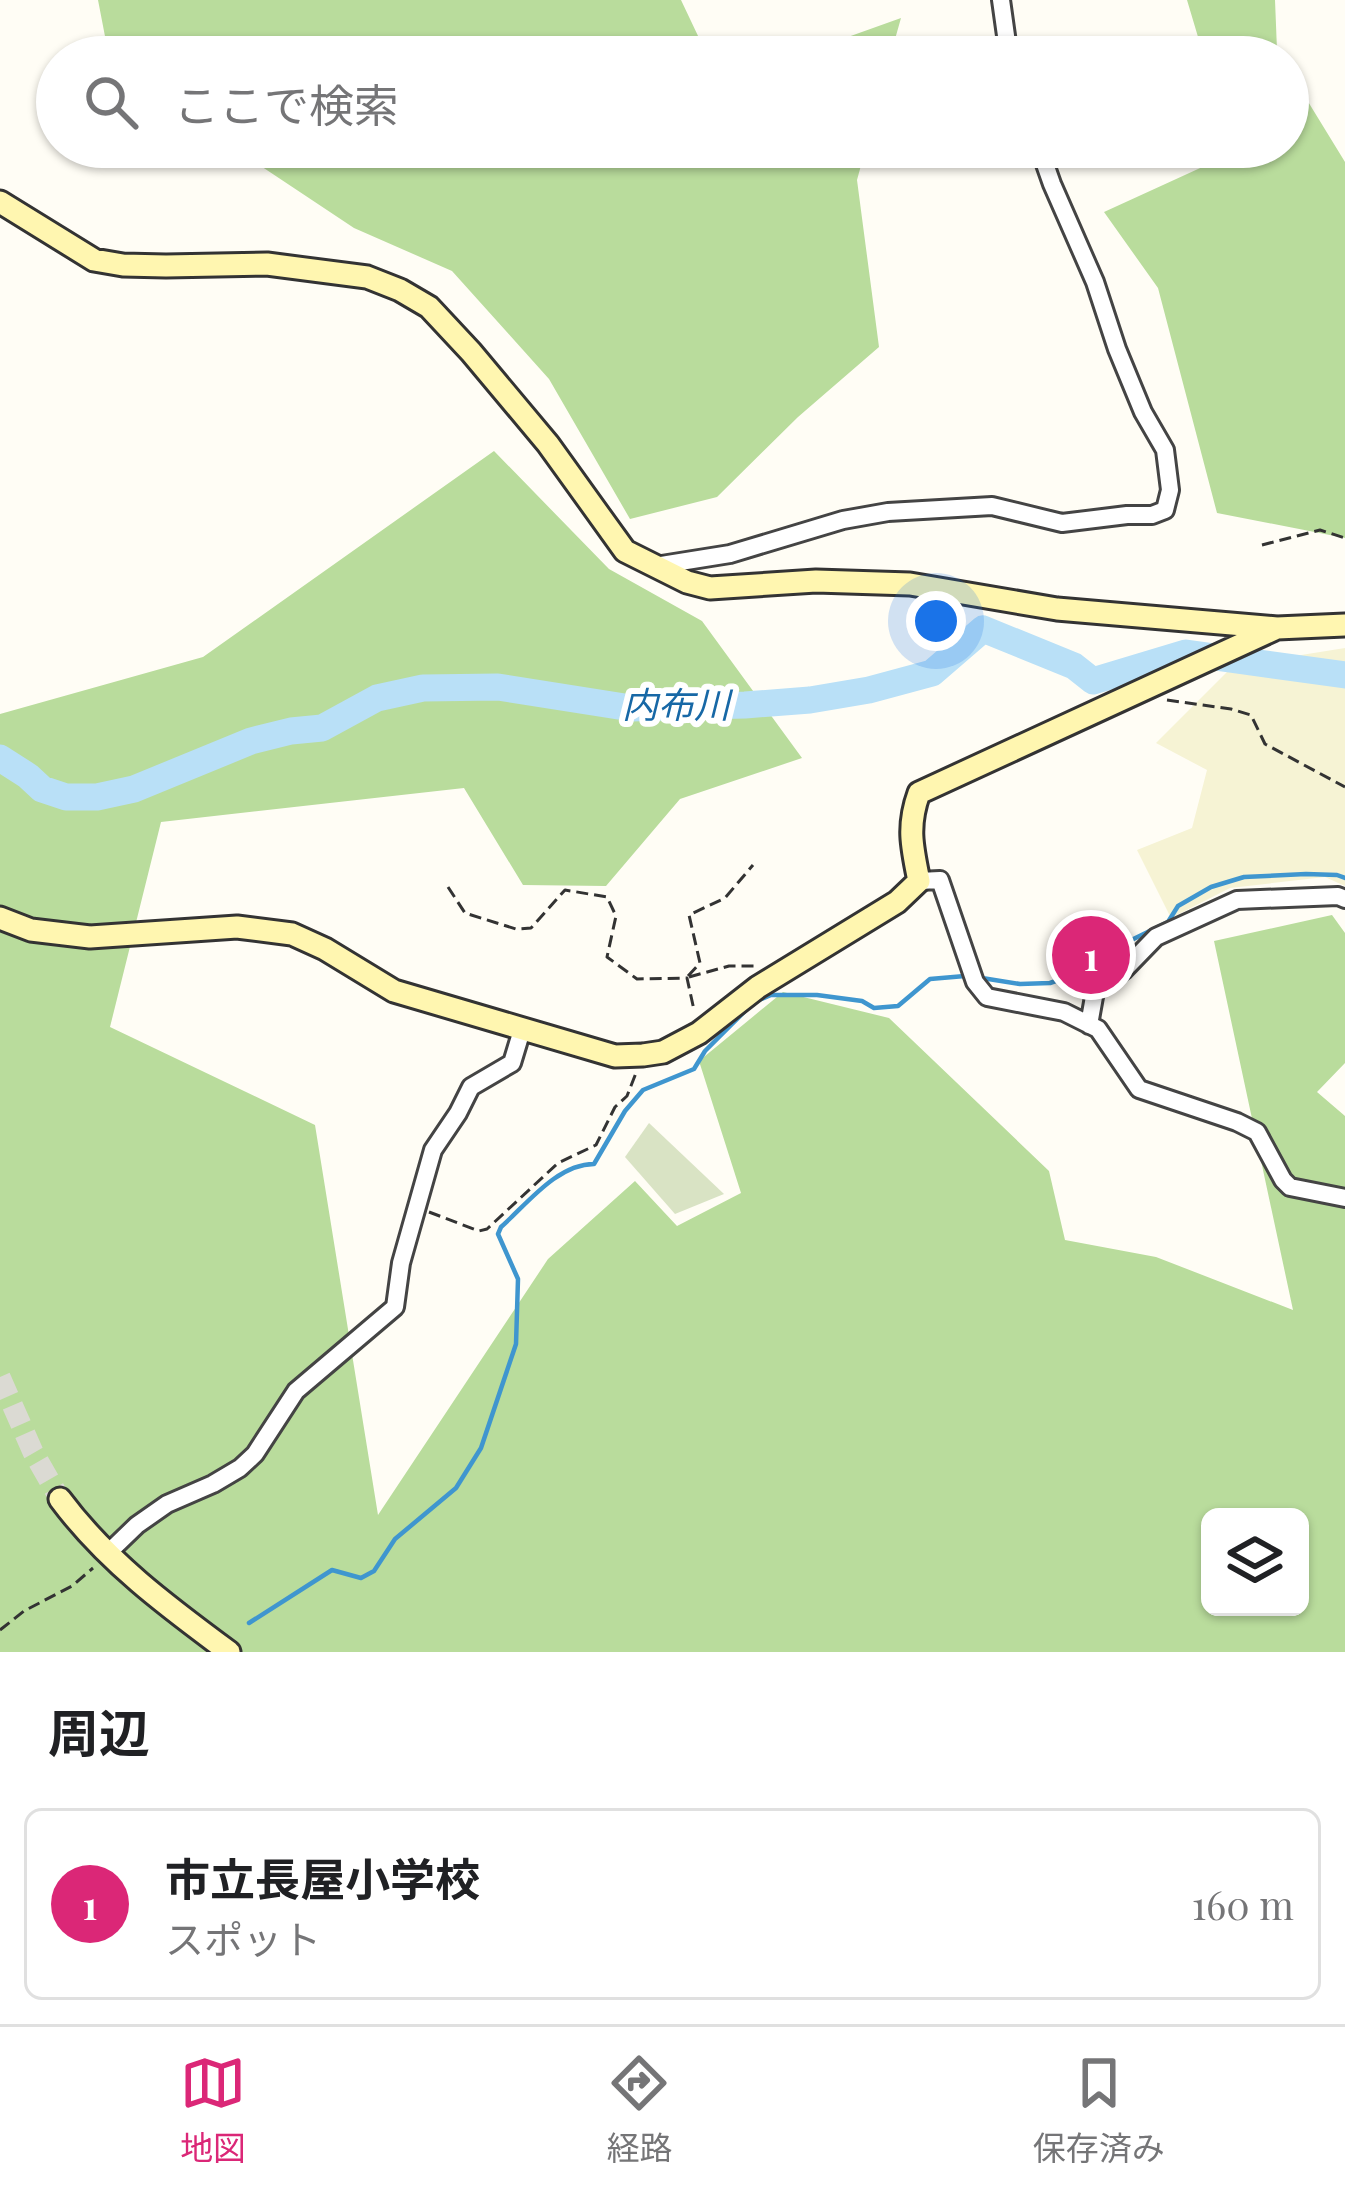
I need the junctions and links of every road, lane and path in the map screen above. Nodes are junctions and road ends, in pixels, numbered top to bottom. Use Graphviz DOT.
graph roads {
  1 [pos="1001,0"];
  2 [pos="1006,36"];
  3 [pos="1047,168"];
  4 [pos="0,202"];
  5 [pos="1345,538"];
  6 [pos="1262,544"];
  7 [pos="654,567"];
  8 [pos="1345,625"];
  9 [pos="1277,628"];
  10 [pos="1135,696"];
  11 [pos="1345,787"];
  12 [pos="753,865"];
  13 [pos="920,881"];
  14 [pos="448,887"];
  15 [pos="1345,899"];
  16 [pos="0,918"];
  17 [pos="774,977"];
  18 [pos="687,978"];
  19 [pos="1089,1025"];
  20 [pos="522,1030"];
  21 [pos="699,1033"];
  22 [pos="644,1055"];
  23 [pos="1345,1198"];
  24 [pos="416,1207"];
  25 [pos="60,1499"];
  26 [pos="108,1553"];
  27 [pos="0,1630"];
  28 [pos="229,1652"];
  1 -- 2 [label="street"];
  3 -- 7 [label="street"];
  4 -- 7 [label="street"];
  5 -- 6 [label="path"];
  7 -- 9 [label="street"];
  8 -- 9 [label="street"];
  9 -- 10 [label="street"];
  10 -- 11 [label="path"];
  10 -- 13 [label="street"];
  12 -- 18 [label="path"];
  13 -- 17 [label="street"];
  13 -- 19 [label="street"];
  14 -- 18 [label="path"];
  15 -- 19 [label="street"];
  16 -- 20 [label="street"];
  17 -- 18 [label="path"];
  17 -- 21 [label="street"];
  18 -- 21 [label="path"];
  19 -- 23 [label="street"];
  20 -- 22 [label="street"];
  20 -- 24 [label="street"];
  21 -- 22 [label="street"];
  22 -- 24 [label="path"];
  24 -- 26 [label="street"];
  25 -- 26 [label="street"];
  26 -- 27 [label="path"];
  26 -- 28 [label="street"];
}
